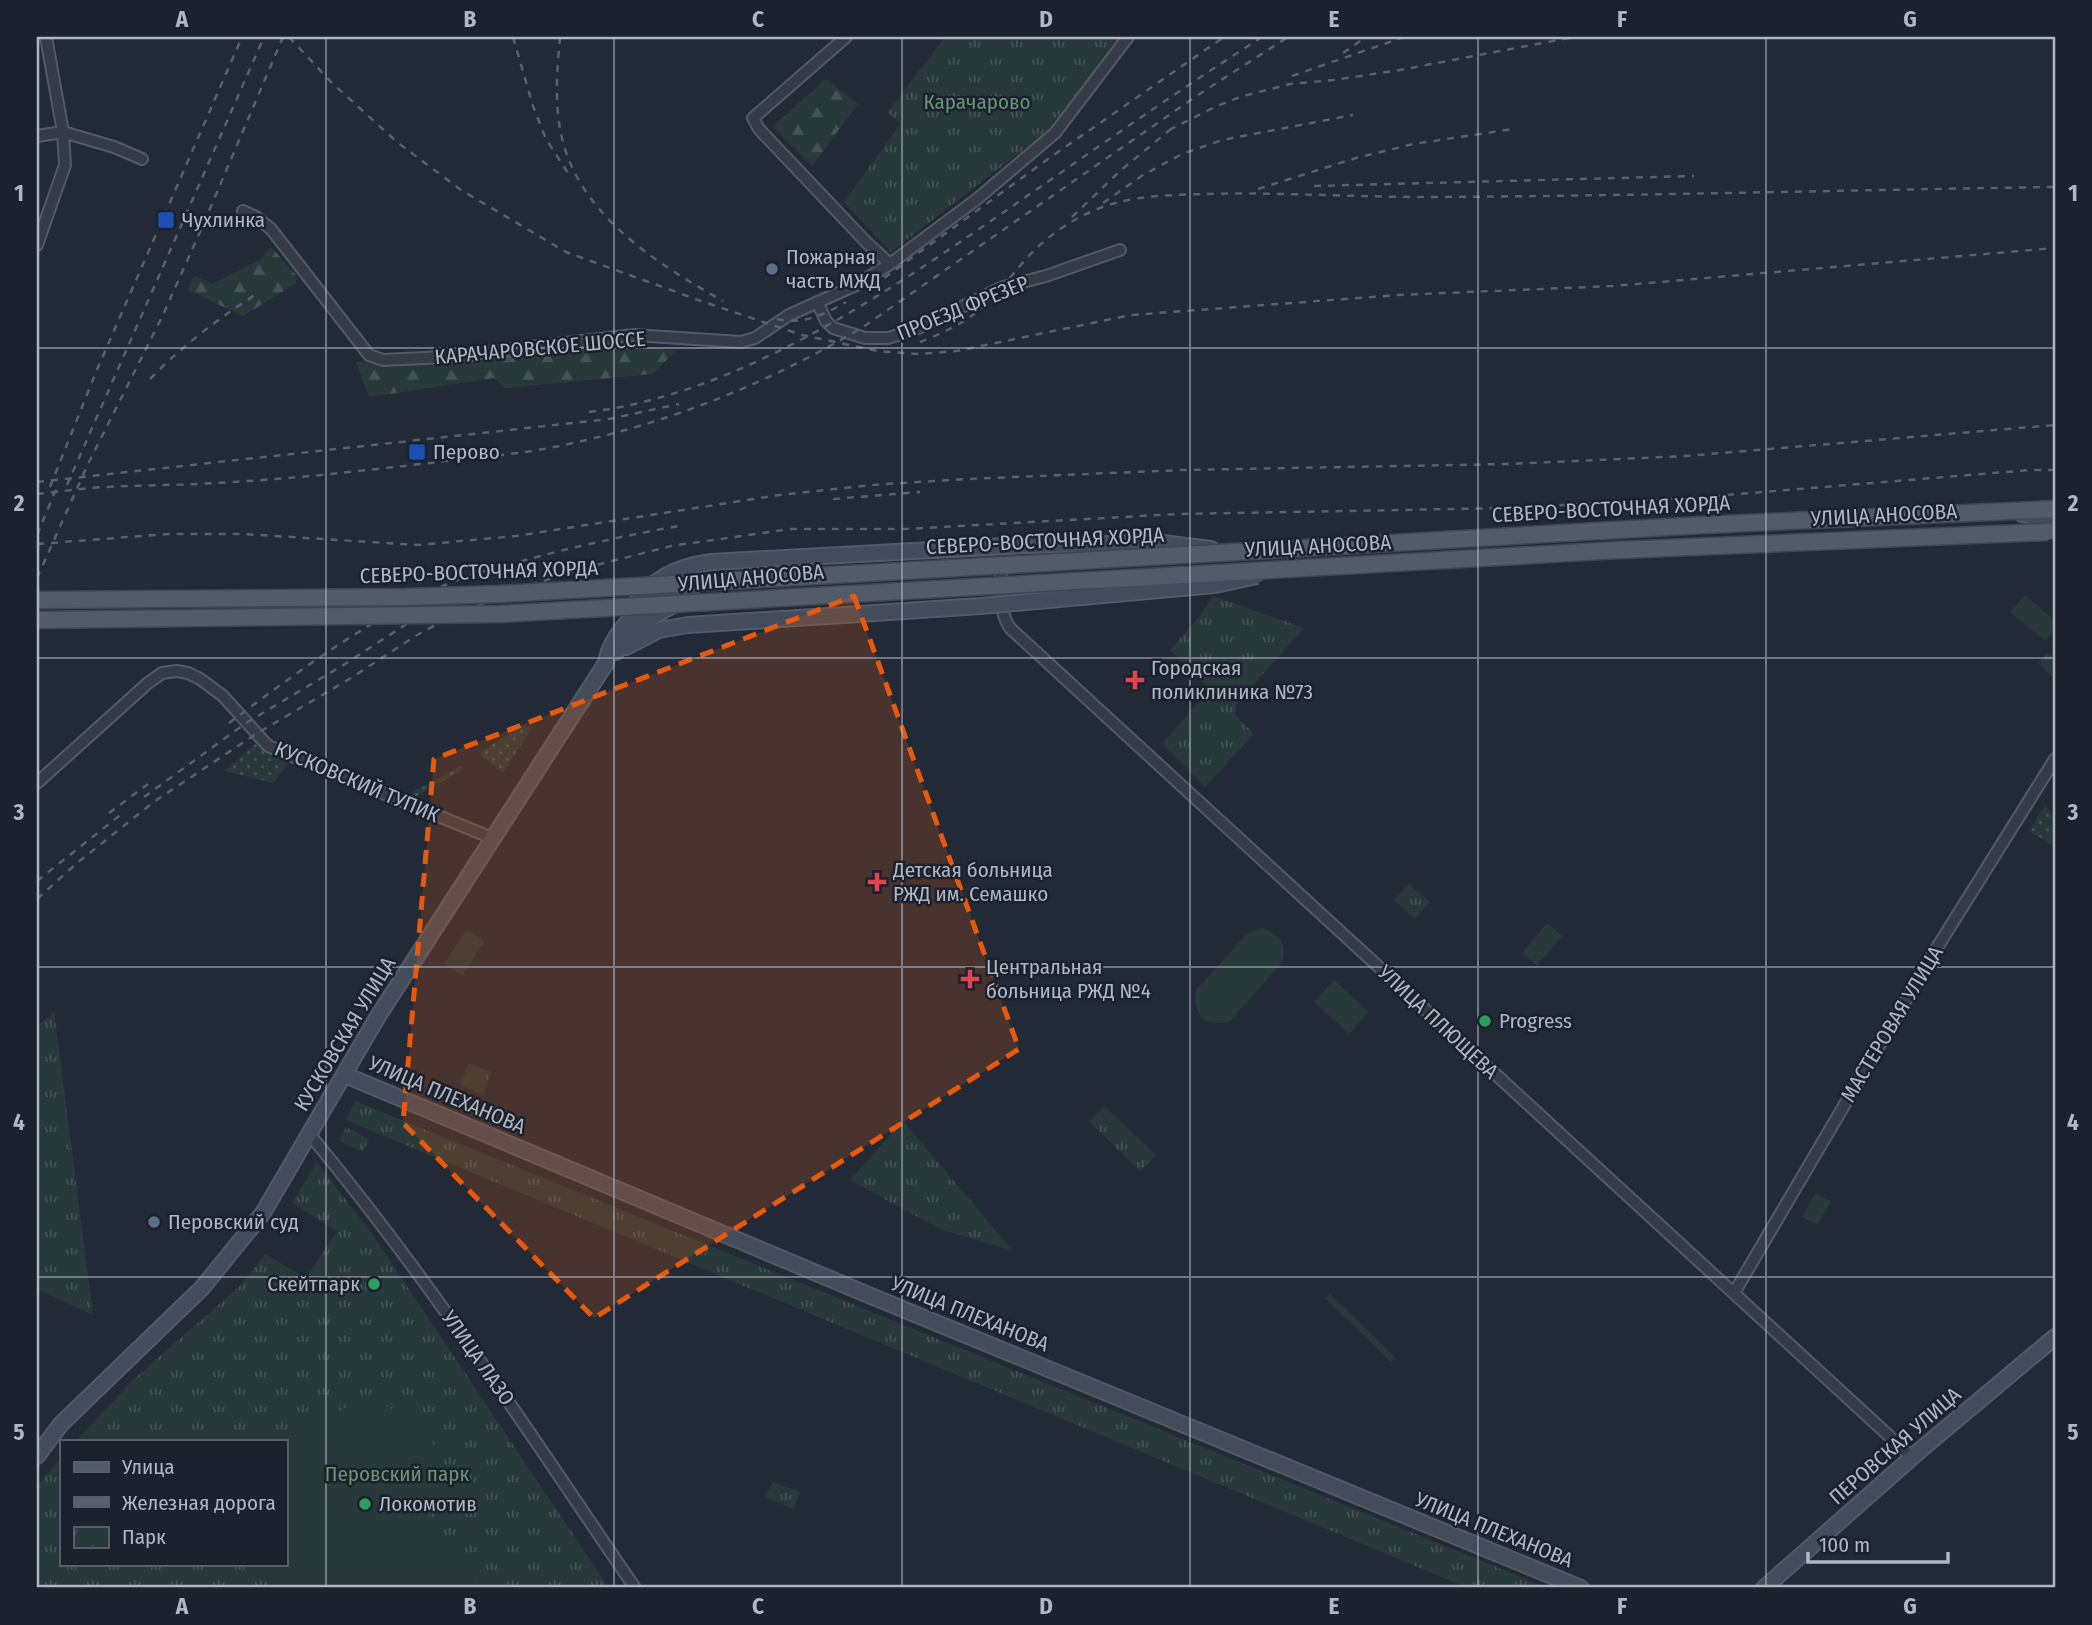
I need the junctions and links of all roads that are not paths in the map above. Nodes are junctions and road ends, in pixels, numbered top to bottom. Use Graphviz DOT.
graph roads {
  1 [pos="46,37"];
  2 [pos="846,37"];
  3 [pos="1128,37"];
  4 [pos="63,132"];
  5 [pos="37,135"];
  6 [pos="142,159"];
  7 [pos="243,211"];
  8 [pos="37,245"];
  9 [pos="1119,250"];
  10 [pos="890,264"];
  11 [pos="817,302"];
  12 [pos="2055,509"];
  13 [pos="2055,521"];
  14 [pos="2055,529"];
  15 [pos="1235,552"];
  16 [pos="1001,568"];
  17 [pos="1291,569"];
  18 [pos="1002,584"];
  19 [pos="37,600"];
  20 [pos="650,604"];
  21 [pos="37,620"];
  22 [pos="624,625"];
  23 [pos="611,658"];
  24 [pos="2055,759"];
  25 [pos="37,783"];
  26 [pos="492,838"];
  27 [pos="345,1075"];
  28 [pos="310,1135"];
  29 [pos="1734,1293"];
  30 [pos="2055,1337"];
  31 [pos="37,1456"];
  32 [pos="1912,1457"];
  33 [pos="635,1588"];
  34 [pos="1581,1588"];
  35 [pos="1764,1588"];
  1 -- 4 [label="street"];
  2 -- 10 [label="street"];
  3 -- 10 [label="street, КАРАЧАРОВСКОЕ ШОССЕ"];
  4 -- 5 [label="street"];
  4 -- 6 [label="street"];
  4 -- 8 [label="street"];
  7 -- 11 [label="street, КАРАЧАРОВСКОЕ ШОССЕ"];
  9 -- 11 [label="street, ПРОЕЗД ФРЕЗЕР"];
  10 -- 11 [label="street, КАРАЧАРОВСКОЕ ШОССЕ"];
  12 -- 15 [label="main road, СЕВЕРО-ВОСТОЧНАЯ ХОРДА"];
  13 -- 16 [label="street, УЛИЦА АНОСОВА"];
  14 -- 17 [label="main road, СЕВЕРО-ВОСТОЧНАЯ ХОРДА, bridge"];
  14 -- 18 [label="street, УЛИЦА АНОСОВА"];
  15 -- 19 [label="main road, СЕВЕРО-ВОСТОЧНАЯ ХОРДА, bridge"];
  15 -- 22 [label="street, bridge"];
  16 -- 18 [label="street, УЛИЦА ПЛЮЩЕВА"];
  16 -- 20 [label="street, УЛИЦА АНОСОВА"];
  17 -- 21 [label="main road, СЕВЕРО-ВОСТОЧНАЯ ХОРДА, bridge"];
  17 -- 23 [label="street, bridge"];
  18 -- 23 [label="street, УЛИЦА АНОСОВА"];
  18 -- 29 [label="street, УЛИЦА ПЛЮЩЕВА"];
  20 -- 22 [label="street, КУСКОВСКАЯ УЛИЦА"];
  22 -- 23 [label="street, КУСКОВСКАЯ УЛИЦА"];
  23 -- 26 [label="street, КУСКОВСКАЯ УЛИЦА"];
  24 -- 29 [label="street, МАСТЕРОВАЯ УЛИЦА"];
  25 -- 26 [label="street, КУСКОВСКИЙ ТУПИК"];
  26 -- 27 [label="street, КУСКОВСКАЯ УЛИЦА"];
  27 -- 28 [label="street, КУСКОВСКАЯ УЛИЦА"];
  27 -- 34 [label="street, УЛИЦА ПЛЕХАНОВА"];
  28 -- 31 [label="street, КУСКОВСКАЯ УЛИЦА"];
  28 -- 33 [label="street, УЛИЦА ЛАЗО"];
  29 -- 32 [label="street, УЛИЦА ПЛЮЩЕВА"];
  30 -- 32 [label="street, ПЕРОВСКАЯ УЛИЦА"];
  32 -- 35 [label="street, ПЕРОВСКАЯ УЛИЦА"];
}
